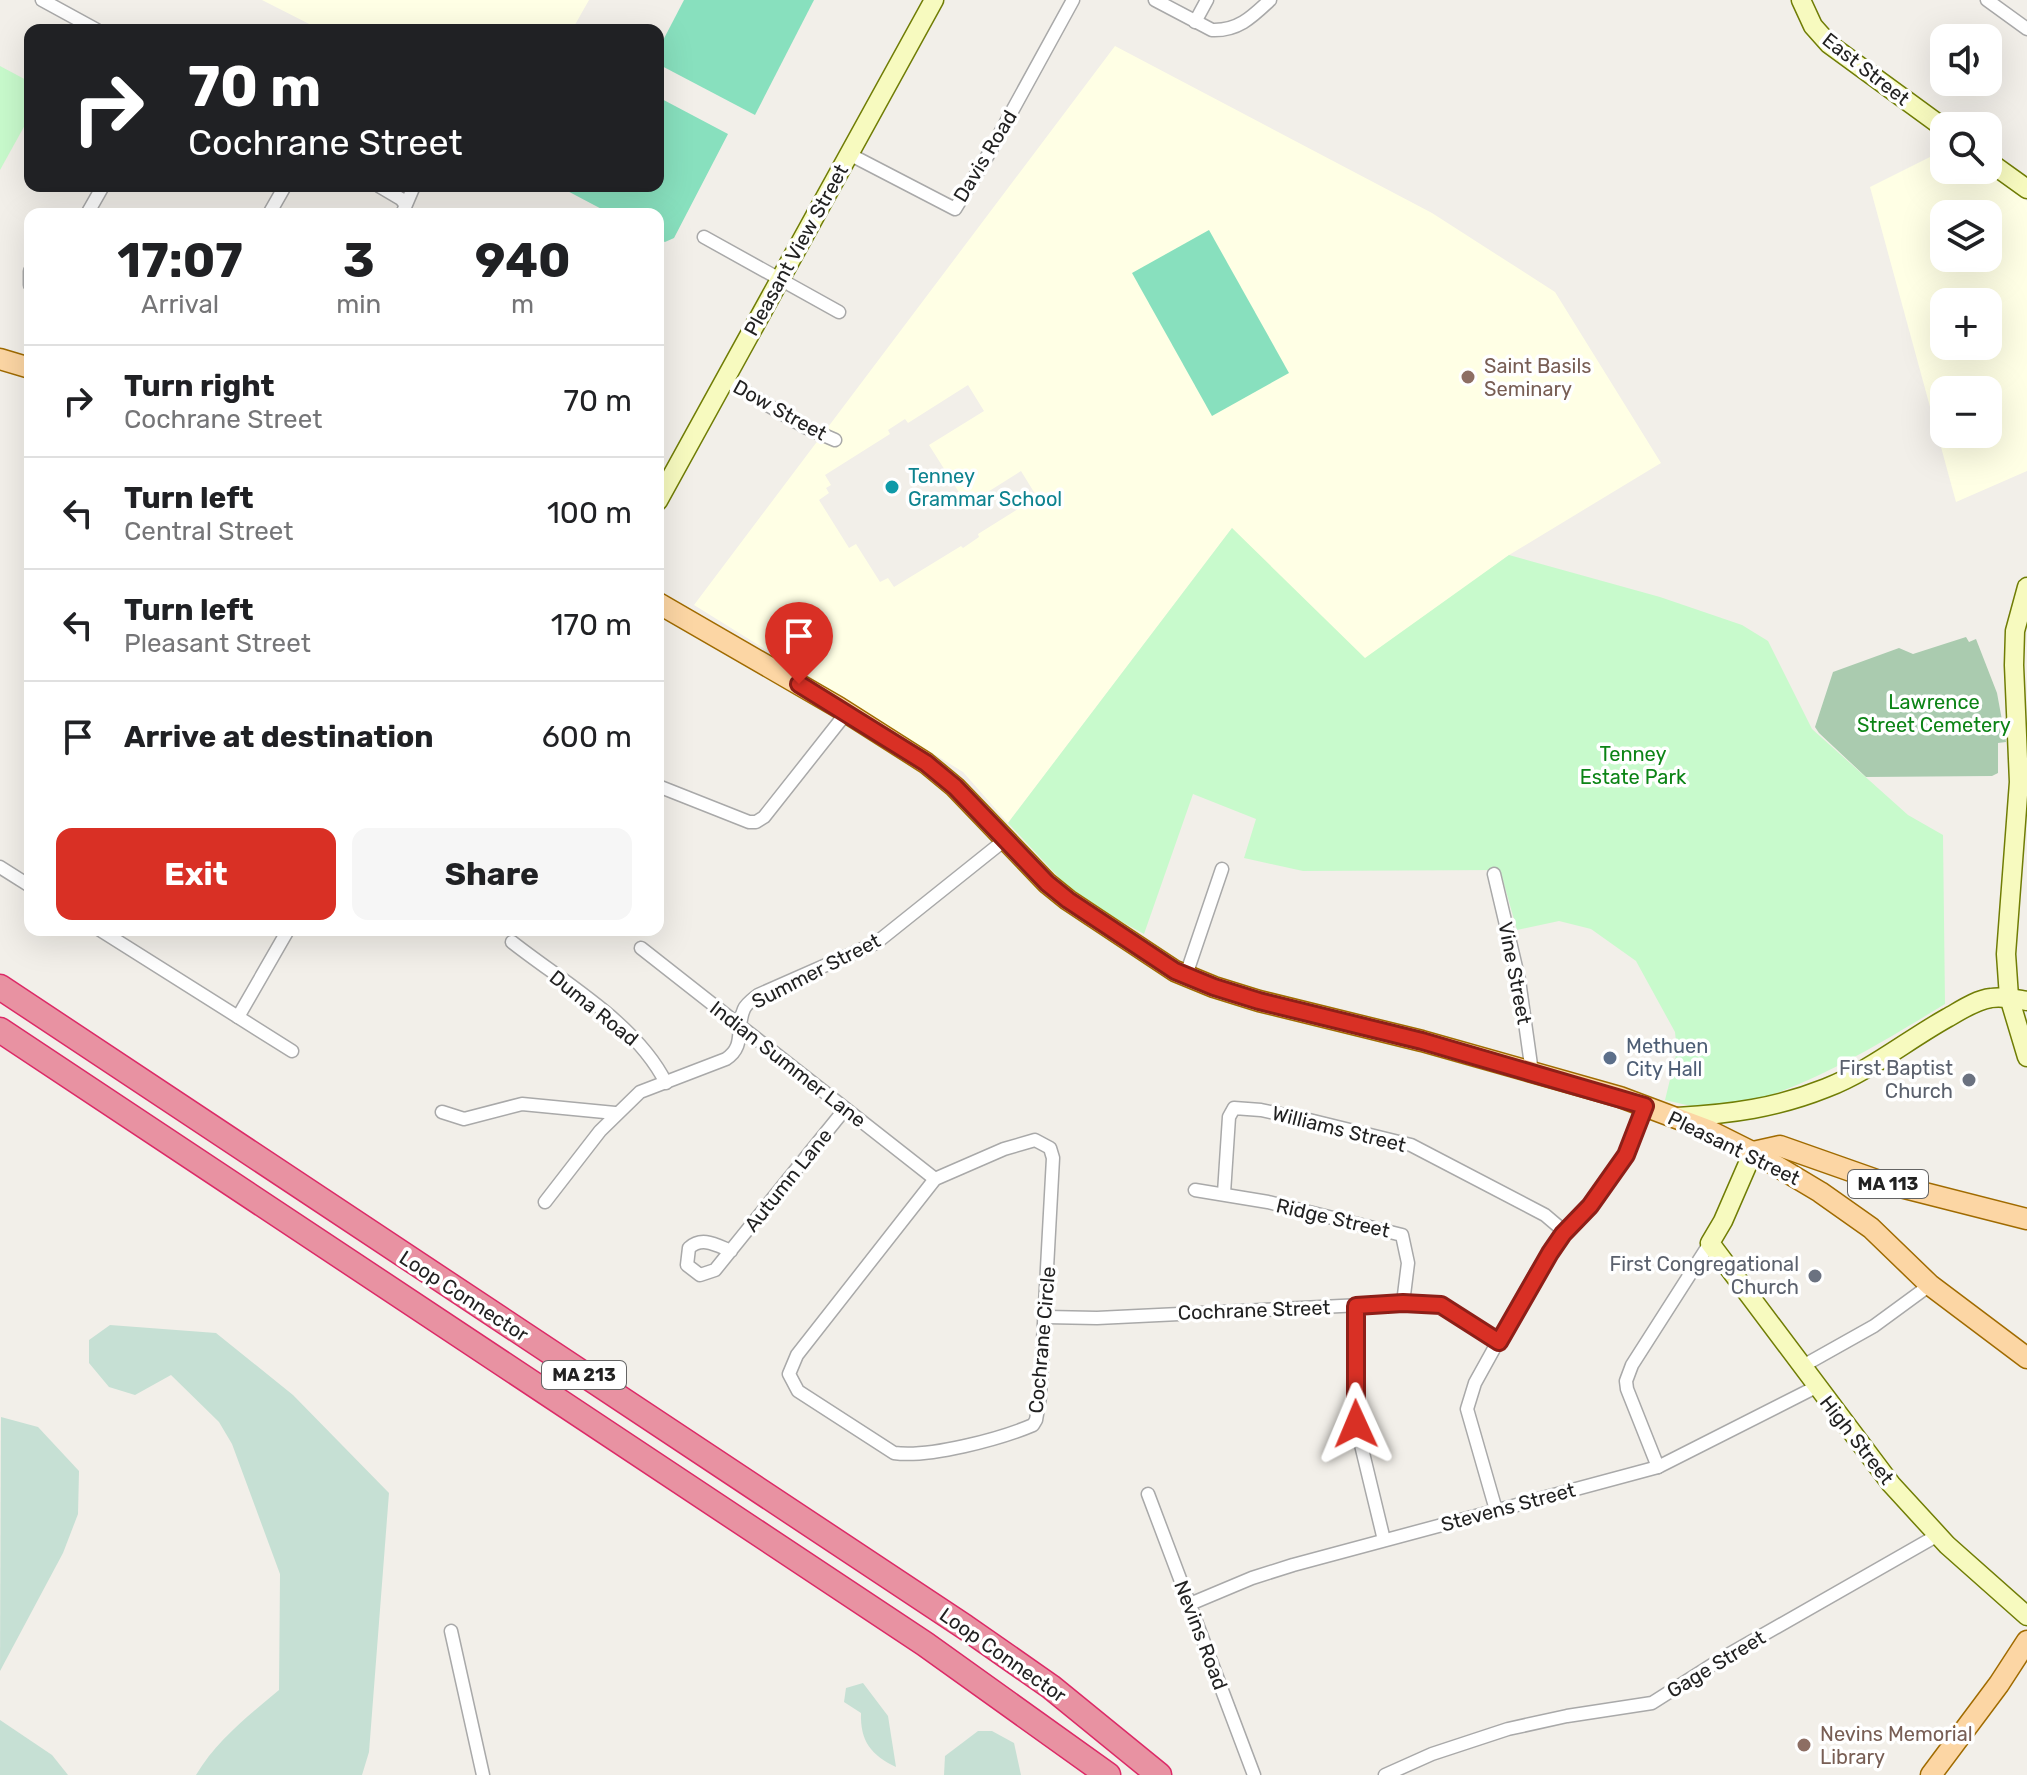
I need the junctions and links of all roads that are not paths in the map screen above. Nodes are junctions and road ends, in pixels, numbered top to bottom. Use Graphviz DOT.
graph roads {
  1 [pos="42,0"];
  2 [pos="934,0"];
  3 [pos="1073,0"];
  4 [pos="1155,0"];
  5 [pos="1207,0"];
  6 [pos="1270,0"];
  7 [pos="1801,0"];
  8 [pos="1987,0"];
  9 [pos="1195,22"];
  10 [pos="86,24"];
  11 [pos="2027,29"];
  12 [pos="1930,118"];
  13 [pos="849,154"];
  14 [pos="2002,171"];
  15 [pos="2027,189"];
  16 [pos="389,192"];
  17 [pos="404,208"];
  18 [pos="704,237"];
  19 [pos="780,280"];
  20 [pos="839,312"];
  21 [pos="0,359"];
  22 [pos="24,366"];
  23 [pos="725,380"];
  24 [pos="835,440"];
  25 [pos="664,490"];
  26 [pos="2027,587"];
  27 [pos="664,606"];
  28 [pos="847,712"];
  29 [pos="664,788"];
  30 [pos="1006,839"];
  31 [pos="0,867"];
  32 [pos="1222,869"];
  33 [pos="1494,874"];
  34 [pos="24,882"];
  35 [pos="110,936"];
  36 [pos="285,936"];
  37 [pos="512,942"];
  38 [pos="641,948"];
  39 [pos="1186,975"];
  40 [pos="0,987"];
  41 [pos="2018,999"];
  42 [pos="238,1017"];
  43 [pos="739,1027"];
  44 [pos="0,1030"];
  45 [pos="292,1051"];
  46 [pos="2027,1057"];
  47 [pos="1532,1072"];
  48 [pos="666,1083"];
  49 [pos="1645,1106"];
  50 [pos="845,1109"];
  51 [pos="442,1112"];
  52 [pos="615,1113"];
  53 [pos="1677,1117"];
  54 [pos="1753,1152"];
  55 [pos="935,1179"];
  56 [pos="1195,1190"];
  57 [pos="1224,1193"];
  58 [pos="545,1202"];
  59 [pos="2027,1219"];
  60 [pos="1565,1232"];
  61 [pos="1710,1243"];
  62 [pos="731,1251"];
  63 [pos="1930,1285"];
  64 [pos="1403,1303"];
  65 [pos="1356,1306"];
  66 [pos="1046,1317"];
  67 [pos="1499,1342"];
  68 [pos="2027,1358"];
  69 [pos="1801,1367"];
  70 [pos="1816,1387"];
  71 [pos="1658,1467"];
  72 [pos="1148,1494"];
  73 [pos="1496,1510"];
  74 [pos="1938,1535"];
  75 [pos="1384,1540"];
  76 [pos="1190,1604"];
  77 [pos="2027,1616"];
  78 [pos="451,1631"];
  79 [pos="2027,1641"];
  80 [pos="483,1775"];
  81 [pos="1108,1775"];
  82 [pos="1159,1775"];
  83 [pos="1254,1775"];
  84 [pos="1385,1775"];
  85 [pos="1931,1775"];
  1 -- 10 [label="street"];
  2 -- 13 [label="street, Pleasant View Street"];
  3 -- 13 [label="street, Davis Road"];
  4 -- 9 [label="street"];
  5 -- 9 [label="street"];
  6 -- 9 [label="street"];
  7 -- 12 [label="street, East Street"];
  8 -- 11 [label="street"];
  13 -- 19 [label="street, Pleasant View Street"];
  14 -- 15 [label="street"];
  16 -- 17 [label="street"];
  18 -- 19 [label="street"];
  19 -- 20 [label="street"];
  19 -- 23 [label="street, Pleasant View Street"];
  21 -- 22 [label="main road"];
  23 -- 24 [label="street, Dow Street"];
  23 -- 25 [label="street, Pleasant View Street"];
  26 -- 41 [label="street"];
  27 -- 28 [label="main road, Pleasant Street / MA 113"];
  28 -- 29 [label="street"];
  28 -- 30 [label="main road, Pleasant Street / MA 113"];
  30 -- 39 [label="main road, Pleasant Street / MA 113"];
  30 -- 43 [label="street, Summer Street"];
  31 -- 34 [label="street"];
  32 -- 39 [label="street"];
  33 -- 47 [label="street, Vine Street"];
  35 -- 42 [label="street"];
  36 -- 42 [label="street"];
  37 -- 48 [label="street, Duma Road"];
  38 -- 43 [label="street, Indian Summer Lane"];
  39 -- 47 [label="main road, Pleasant Street / MA 113"];
  40 -- 82 [label="highway, Loop Connector / MA 213"];
  41 -- 46 [label="street"];
  41 -- 53 [label="street"];
  42 -- 45 [label="street"];
  43 -- 48 [label="street, Summer Street"];
  43 -- 50 [label="street, Indian Summer Lane"];
  44 -- 81 [label="highway, Loop Connector / MA 213"];
  47 -- 49 [label="main road, Pleasant Street / MA 113"];
  48 -- 52 [label="street, Summer Street"];
  49 -- 53 [label="main road, Pleasant Street / MA 113"];
  49 -- 60 [label="street"];
  50 -- 55 [label="street, Indian Summer Lane"];
  50 -- 62 [label="street, Autumn Lane"];
  51 -- 52 [label="street"];
  52 -- 58 [label="street, Summer Street"];
  53 -- 54 [label="main road, Pleasant Street / MA 113"];
  54 -- 59 [label="main road, MA 113"];
  54 -- 61 [label="street"];
  54 -- 63 [label="main road, Pleasant Street / MA 113"];
  55 -- 66 [label="street, Cochrane Circle"];
  55 -- 66 [label="street, Cochrane Circle"];
  56 -- 57 [label="street, Ridge Street"];
  57 -- 60 [label="street, Williams Street"];
  57 -- 64 [label="street, Ridge Street"];
  60 -- 67 [label="street"];
  61 -- 69 [label="street, High Street"];
  61 -- 71 [label="street"];
  63 -- 68 [label="main road, Pleasant Street / MA 113"];
  63 -- 69 [label="street"];
  64 -- 65 [label="street, Cochrane Street"];
  64 -- 67 [label="street, Cochrane Street"];
  65 -- 66 [label="street, Cochrane Street"];
  65 -- 75 [label="street"];
  67 -- 73 [label="street"];
  69 -- 70 [label="street, High Street"];
  70 -- 71 [label="street, Stevens Street"];
  70 -- 74 [label="street, High Street"];
  71 -- 73 [label="street, Stevens Street"];
  72 -- 76 [label="street, Nevins Road"];
  73 -- 75 [label="street, Stevens Street"];
  74 -- 77 [label="street, High Street"];
  74 -- 84 [label="street, Gage Street"];
  75 -- 76 [label="street, Stevens Street"];
  76 -- 83 [label="street, Nevins Road"];
  78 -- 80 [label="street"];
  79 -- 85 [label="main road"];
}
